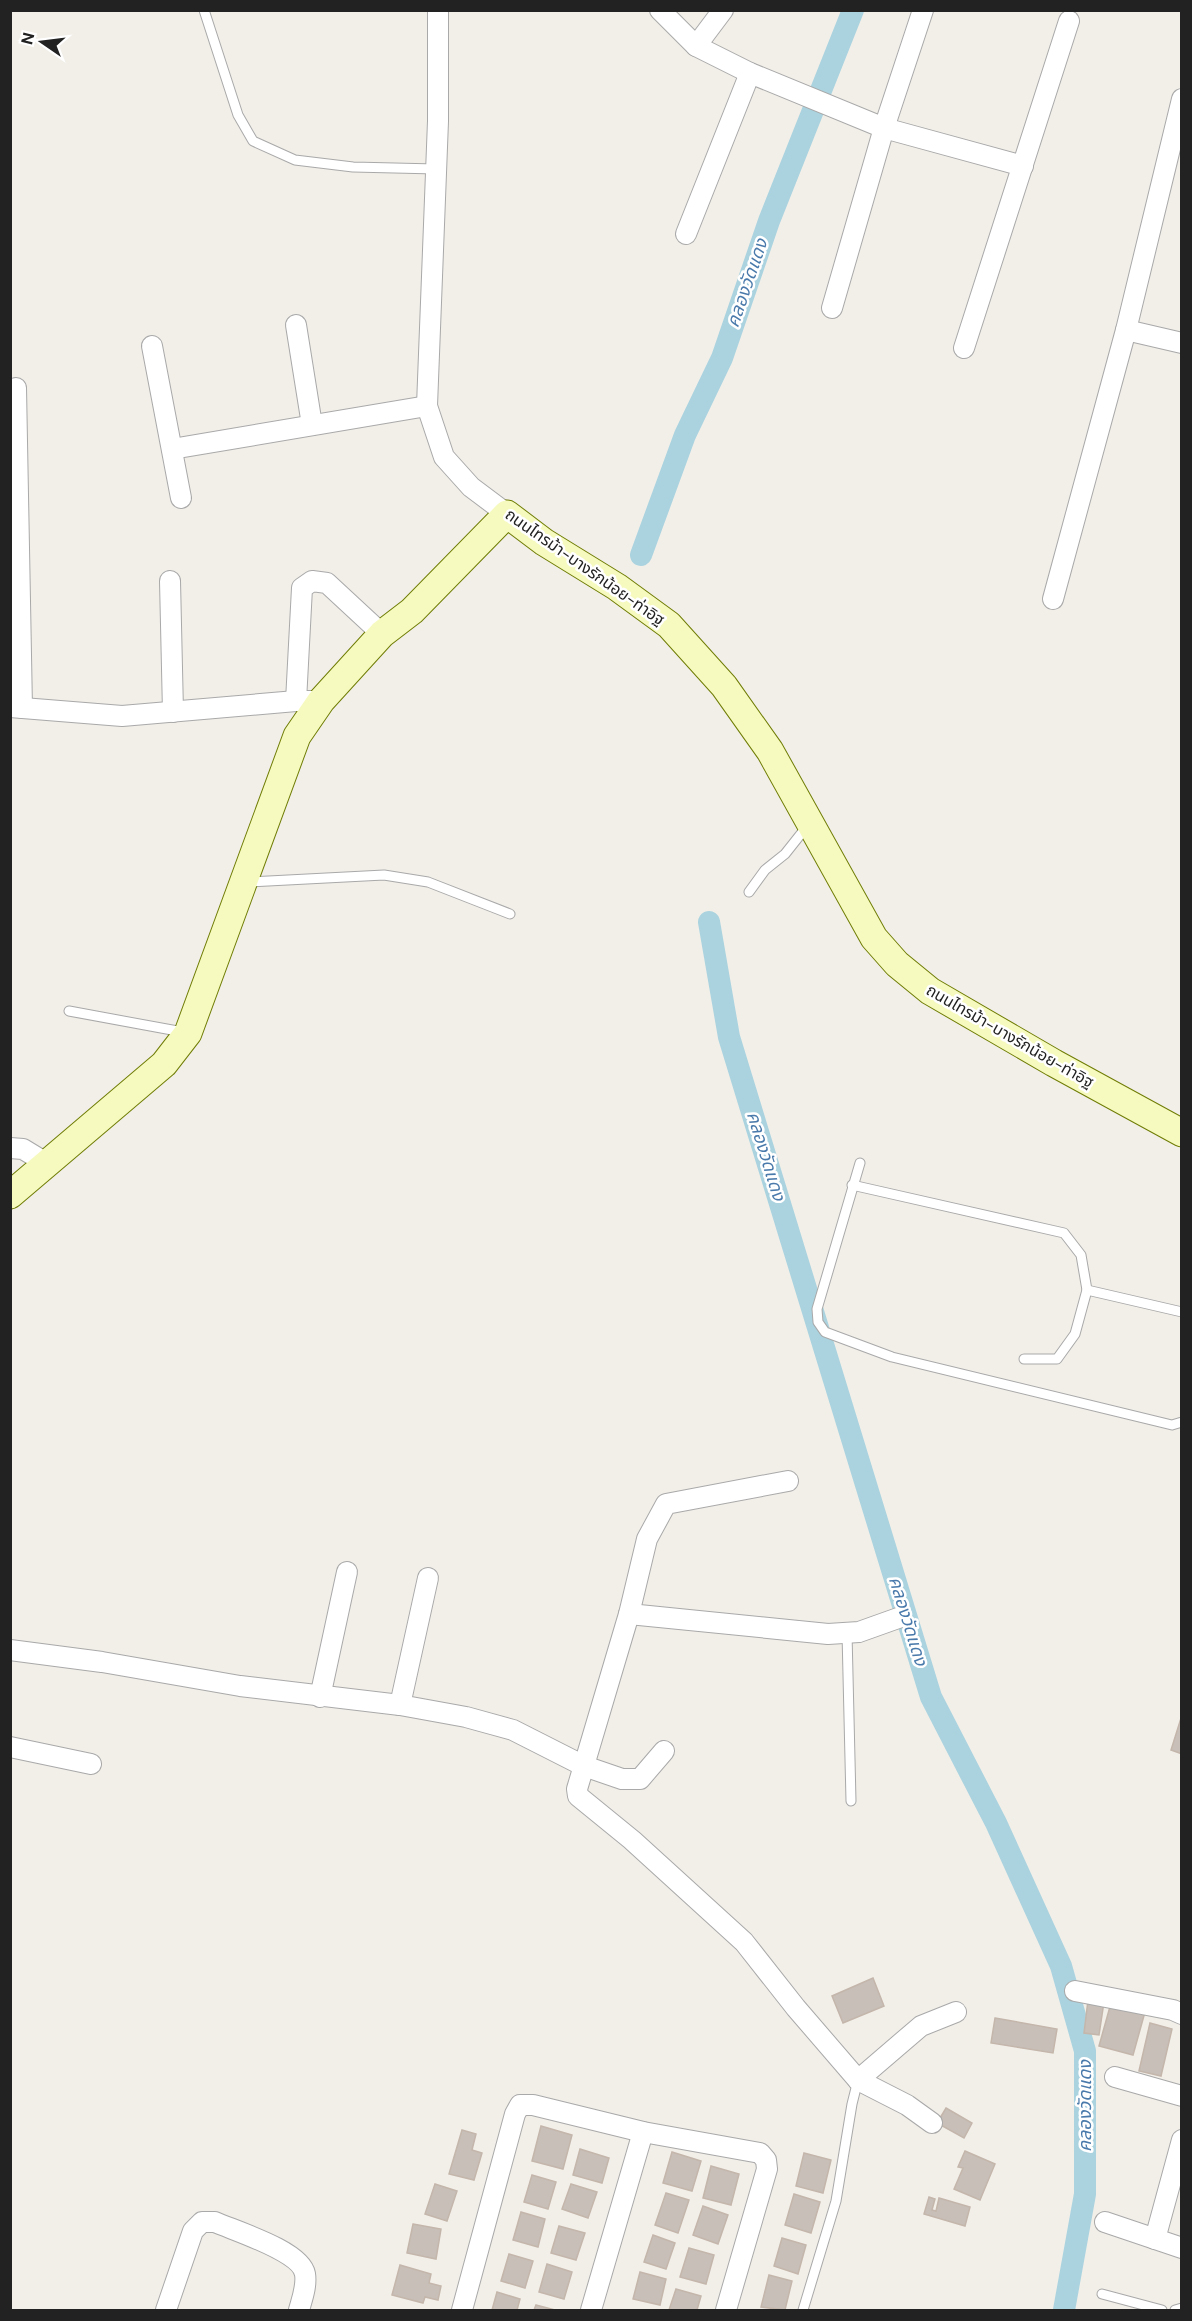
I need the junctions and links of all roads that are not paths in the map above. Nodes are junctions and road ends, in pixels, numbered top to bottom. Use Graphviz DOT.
graph roads {
  1 [pos="204,10"];
  2 [pos="438,10"];
  3 [pos="660,10"];
  4 [pos="723,10"];
  5 [pos="923,10"];
  6 [pos="1069,21"];
  7 [pos="696,46"];
  8 [pos="750,72"];
  9 [pos="1182,99"];
  10 [pos="884,128"];
  11 [pos="1023,166"];
  12 [pos="436,169"];
  13 [pos="686,234"];
  14 [pos="832,308"];
  15 [pos="296,325"];
  16 [pos="1126,330"];
  17 [pos="1182,343"];
  18 [pos="152,346"];
  19 [pos="964,348"];
  20 [pos="16,388"];
  21 [pos="428,406"];
  22 [pos="312,425"];
  23 [pos="172,449"];
  24 [pos="181,498"];
  25 [pos="507,514"];
  26 [pos="15,530"];
  27 [pos="170,581"];
  28 [pos="1053,599"];
  29 [pos="382,634"];
  30 [pos="309,701"];
  31 [pos="16,708"];
  32 [pos="173,712"];
  33 [pos="810,823"];
  34 [pos="242,882"];
  35 [pos="749,892"];
  36 [pos="510,914"];
  37 [pos="69,1011"];
  38 [pos="188,1033"];
  39 [pos="1182,1133"];
  40 [pos="10,1148"];
  41 [pos="46,1163"];
  42 [pos="860,1163"];
  43 [pos="852,1185"];
  44 [pos="14,1188"];
  45 [pos="1087,1290"];
  46 [pos="1182,1312"];
  47 [pos="1024,1359"];
  48 [pos="1182,1422"];
  49 [pos="788,1481"];
  50 [pos="347,1572"];
  51 [pos="428,1578"];
  52 [pos="629,1614"];
  53 [pos="901,1617"];
  54 [pos="847,1633"];
  55 [pos="10,1650"];
  56 [pos="320,1697"];
  57 [pos="400,1705"];
  58 [pos="10,1747"];
  59 [pos="664,1751"];
  60 [pos="91,1764"];
  61 [pos="584,1766"];
  62 [pos="851,1801"];
  63 [pos="1075,1992"];
  64 [pos="956,2012"];
  65 [pos="1182,2014"];
  66 [pos="1115,2077"];
  67 [pos="858,2080"];
  68 [pos="1182,2096"];
  69 [pos="932,2123"];
  70 [pos="643,2132"];
  71 [pos="1182,2140"];
  72 [pos="1105,2222"];
  73 [pos="1155,2239"];
  74 [pos="1182,2248"];
  75 [pos="1102,2294"];
  76 [pos="1182,2308"];
  77 [pos="166,2310"];
  78 [pos="299,2310"];
  79 [pos="462,2310"];
  80 [pos="591,2310"];
  81 [pos="726,2310"];
  82 [pos="803,2310"];
  83 [pos="1161,2310"];
  84 [pos="1175,2310"];
  1 -- 12 [label="lane"];
  2 -- 12 [label="street, ถนนไทรม้า-บางรักน้อย-ท่าอิฐ"];
  3 -- 7 [label="street"];
  4 -- 7 [label="street"];
  5 -- 10 [label="street"];
  6 -- 11 [label="street"];
  7 -- 8 [label="street"];
  8 -- 10 [label="street"];
  8 -- 13 [label="street"];
  9 -- 16 [label="street"];
  10 -- 11 [label="street"];
  10 -- 14 [label="street"];
  11 -- 19 [label="street"];
  12 -- 21 [label="street, ถนนไทรม้า-บางรักน้อย-ท่าอิฐ"];
  15 -- 22 [label="street"];
  16 -- 17 [label="street"];
  16 -- 28 [label="street"];
  18 -- 23 [label="street"];
  20 -- 26 [label="street"];
  21 -- 22 [label="street"];
  21 -- 25 [label="street, ถนนไทรม้า-บางรักน้อย-ท่าอิฐ"];
  22 -- 23 [label="street"];
  23 -- 24 [label="street"];
  25 -- 29 [label="street"];
  25 -- 33 [label="street, ถนนไทรม้า-บางรักน้อย-ท่าอิฐ"];
  26 -- 31 [label="street"];
  27 -- 32 [label="street"];
  29 -- 30 [label="street"];
  29 -- 30 [label="street"];
  30 -- 32 [label="street"];
  30 -- 34 [label="street"];
  31 -- 32 [label="street"];
  33 -- 35 [label="lane"];
  33 -- 39 [label="street, ถนนไทรม้า-บางรักน้อย-ท่าอิฐ"];
  34 -- 36 [label="lane"];
  34 -- 38 [label="street"];
  37 -- 38 [label="lane"];
  38 -- 41 [label="street"];
  40 -- 41 [label="street"];
  41 -- 44 [label="street"];
  42 -- 43 [label="lane"];
  43 -- 45 [label="lane"];
  43 -- 48 [label="lane"];
  45 -- 46 [label="lane"];
  45 -- 47 [label="lane"];
  49 -- 52 [label="street"];
  50 -- 56 [label="street"];
  51 -- 57 [label="street"];
  52 -- 54 [label="street"];
  52 -- 61 [label="street"];
  53 -- 54 [label="street"];
  54 -- 62 [label="lane"];
  55 -- 56 [label="street"];
  56 -- 57 [label="street"];
  57 -- 61 [label="street"];
  58 -- 60 [label="street"];
  59 -- 61 [label="street"];
  61 -- 67 [label="street"];
  63 -- 65 [label="street"];
  64 -- 67 [label="street"];
  66 -- 68 [label="street"];
  67 -- 69 [label="street"];
  67 -- 82 [label="lane"];
  70 -- 79 [label="street"];
  70 -- 80 [label="street"];
  70 -- 81 [label="street"];
  71 -- 73 [label="street"];
  72 -- 73 [label="street"];
  73 -- 74 [label="street"];
  75 -- 83 [label="lane"];
  76 -- 84 [label="lane"];
  77 -- 78 [label="street"];
}
